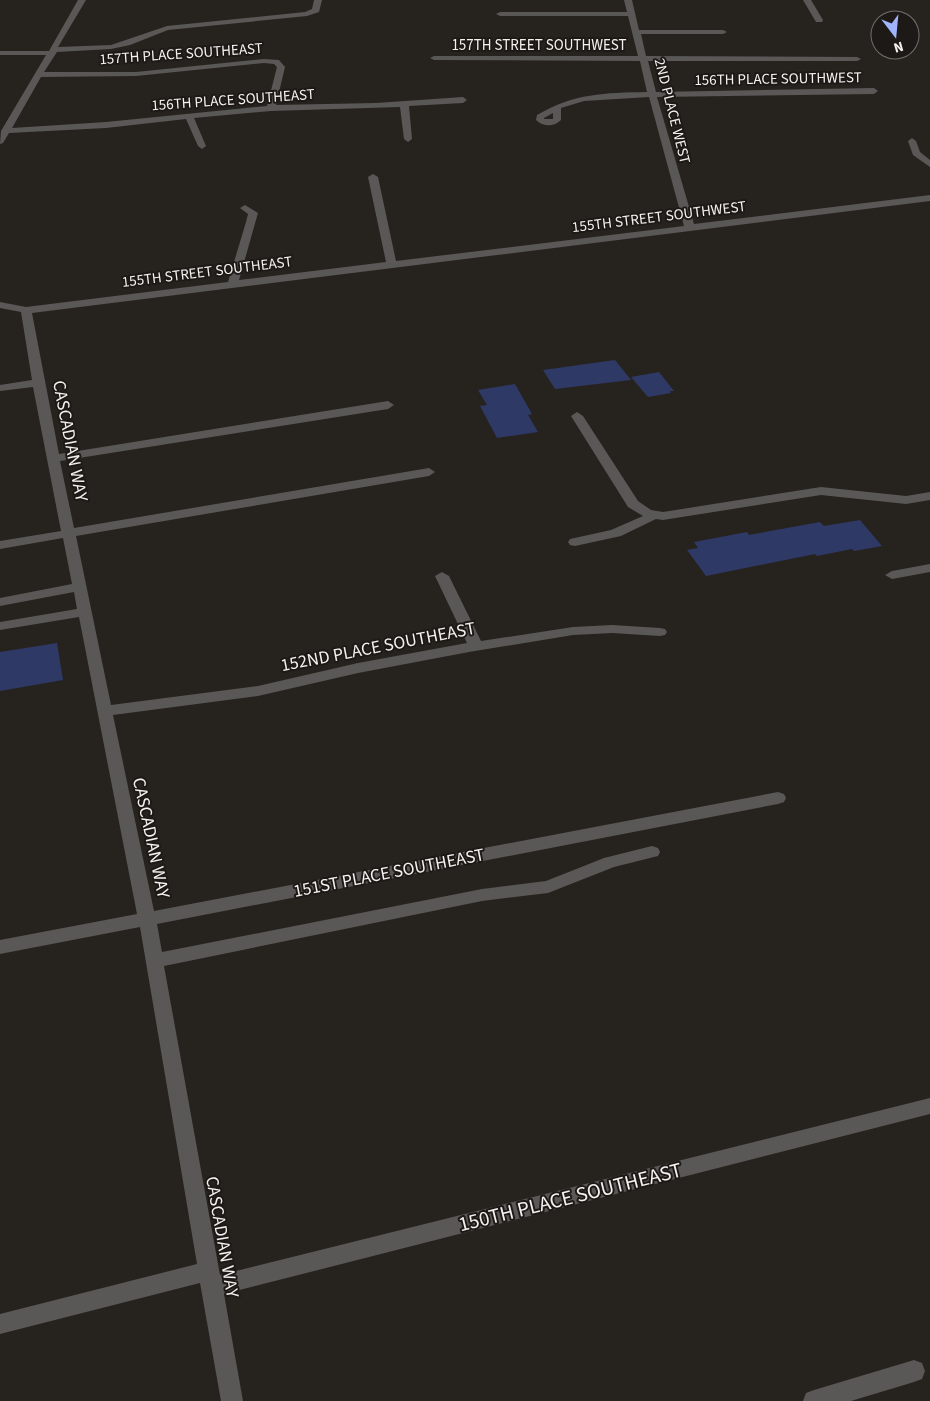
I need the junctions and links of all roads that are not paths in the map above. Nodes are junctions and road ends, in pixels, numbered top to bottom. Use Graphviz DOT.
graph roads {
  1 [pos="82,0"];
  2 [pos="318,0"];
  3 [pos="628,0"];
  4 [pos="807,0"];
  5 [pos="500,14"];
  6 [pos="632,14"];
  7 [pos="818,20"];
  8 [pos="637,32"];
  9 [pos="723,32"];
  10 [pos="54,51"];
  11 [pos="0,52"];
  12 [pos="434,58"];
  13 [pos="857,59"];
  14 [pos="645,60"];
  15 [pos="40,75"];
  16 [pos="874,91"];
  17 [pos="653,94"];
  18 [pos="463,100"];
  19 [pos="404,104"];
  20 [pos="557,107"];
  21 [pos="271,108"];
  22 [pos="189,116"];
  23 [pos="2,136"];
  24 [pos="408,139"];
  25 [pos="912,141"];
  26 [pos="202,146"];
  27 [pos="930,164"];
  28 [pos="373,177"];
  29 [pos="930,198"];
  30 [pos="245,208"];
  31 [pos="690,229"];
  32 [pos="392,264"];
  33 [pos="233,284"];
  34 [pos="0,305"];
  35 [pos="26,310"];
  36 [pos="38,383"];
  37 [pos="0,388"];
  38 [pos="388,405"];
  39 [pos="577,416"];
  40 [pos="54,458"];
  41 [pos="429,472"];
  42 [pos="930,496"];
  43 [pos="653,515"];
  44 [pos="69,533"];
  45 [pos="575,542"];
  46 [pos="0,544"];
  47 [pos="930,568"];
  48 [pos="892,574"];
  49 [pos="442,576"];
  50 [pos="80,587"];
  51 [pos="0,602"];
  52 [pos="85,612"];
  53 [pos="0,626"];
  54 [pos="660,632"];
  55 [pos="476,646"];
  56 [pos="105,711"];
  57 [pos="778,798"];
  58 [pos="652,852"];
  59 [pos="147,920"];
  60 [pos="0,947"];
  61 [pos="154,961"];
  62 [pos="930,1106"];
  63 [pos="209,1279"];
  64 [pos="0,1324"];
  65 [pos="914,1371"];
  66 [pos="232,1401"];
  67 [pos="814,1401"];
  1 -- 10 [label="street"];
  2 -- 10 [label="street"];
  3 -- 6 [label="street, 2ND PLACE WEST"];
  4 -- 7 [label="street"];
  5 -- 6 [label="street"];
  6 -- 8 [label="street, 2ND PLACE WEST"];
  8 -- 9 [label="street"];
  8 -- 14 [label="street, 2ND PLACE WEST"];
  10 -- 11 [label="street"];
  10 -- 15 [label="street"];
  12 -- 14 [label="street, 157TH STREET SOUTHWEST"];
  13 -- 14 [label="street, 157TH STREET SOUTHWEST"];
  14 -- 17 [label="street, 2ND PLACE WEST"];
  15 -- 21 [label="street, 157TH PLACE SOUTHEAST"];
  15 -- 23 [label="street"];
  16 -- 17 [label="street, 156TH PLACE SOUTHWEST"];
  17 -- 20 [label="street, 156TH PLACE SOUTHWEST"];
  17 -- 31 [label="street, 2ND PLACE WEST"];
  18 -- 19 [label="street, 156TH PLACE SOUTHEAST"];
  19 -- 21 [label="street, 156TH PLACE SOUTHEAST"];
  19 -- 24 [label="street"];
  21 -- 22 [label="street, 156TH PLACE SOUTHEAST"];
  22 -- 23 [label="street, 156TH PLACE SOUTHEAST"];
  22 -- 26 [label="street"];
  25 -- 27 [label="street"];
  28 -- 32 [label="street"];
  29 -- 31 [label="street, 155TH STREET SOUTHWEST"];
  30 -- 33 [label="street"];
  31 -- 32 [label="street, 155TH STREET SOUTHWEST"];
  32 -- 33 [label="street, 155TH STREET SOUTHEAST"];
  33 -- 35 [label="street, 155TH STREET SOUTHEAST"];
  34 -- 35 [label="street"];
  35 -- 36 [label="street, CASCADIAN WAY"];
  36 -- 37 [label="street"];
  36 -- 40 [label="street, CASCADIAN WAY"];
  38 -- 40 [label="street"];
  39 -- 43 [label="street"];
  40 -- 44 [label="street, CASCADIAN WAY"];
  41 -- 44 [label="street"];
  42 -- 43 [label="street"];
  43 -- 45 [label="street"];
  44 -- 46 [label="street"];
  44 -- 50 [label="street, CASCADIAN WAY"];
  47 -- 48 [label="street"];
  49 -- 55 [label="street"];
  50 -- 51 [label="street"];
  50 -- 52 [label="street, CASCADIAN WAY"];
  52 -- 53 [label="street"];
  52 -- 56 [label="street, CASCADIAN WAY"];
  54 -- 55 [label="street, 152ND PLACE SOUTHEAST"];
  55 -- 56 [label="street, 152ND PLACE SOUTHEAST"];
  56 -- 59 [label="street, CASCADIAN WAY"];
  57 -- 59 [label="street, 151ST PLACE SOUTHEAST"];
  58 -- 61 [label="street"];
  59 -- 60 [label="street, 151ST PLACE SOUTHEAST"];
  59 -- 61 [label="street, CASCADIAN WAY"];
  61 -- 63 [label="street, CASCADIAN WAY"];
  62 -- 63 [label="street, 150TH PLACE SOUTHEAST"];
  63 -- 64 [label="street, 150TH PLACE SOUTHEAST"];
  63 -- 66 [label="street, CASCADIAN WAY"];
  65 -- 67 [label="street"];
}
